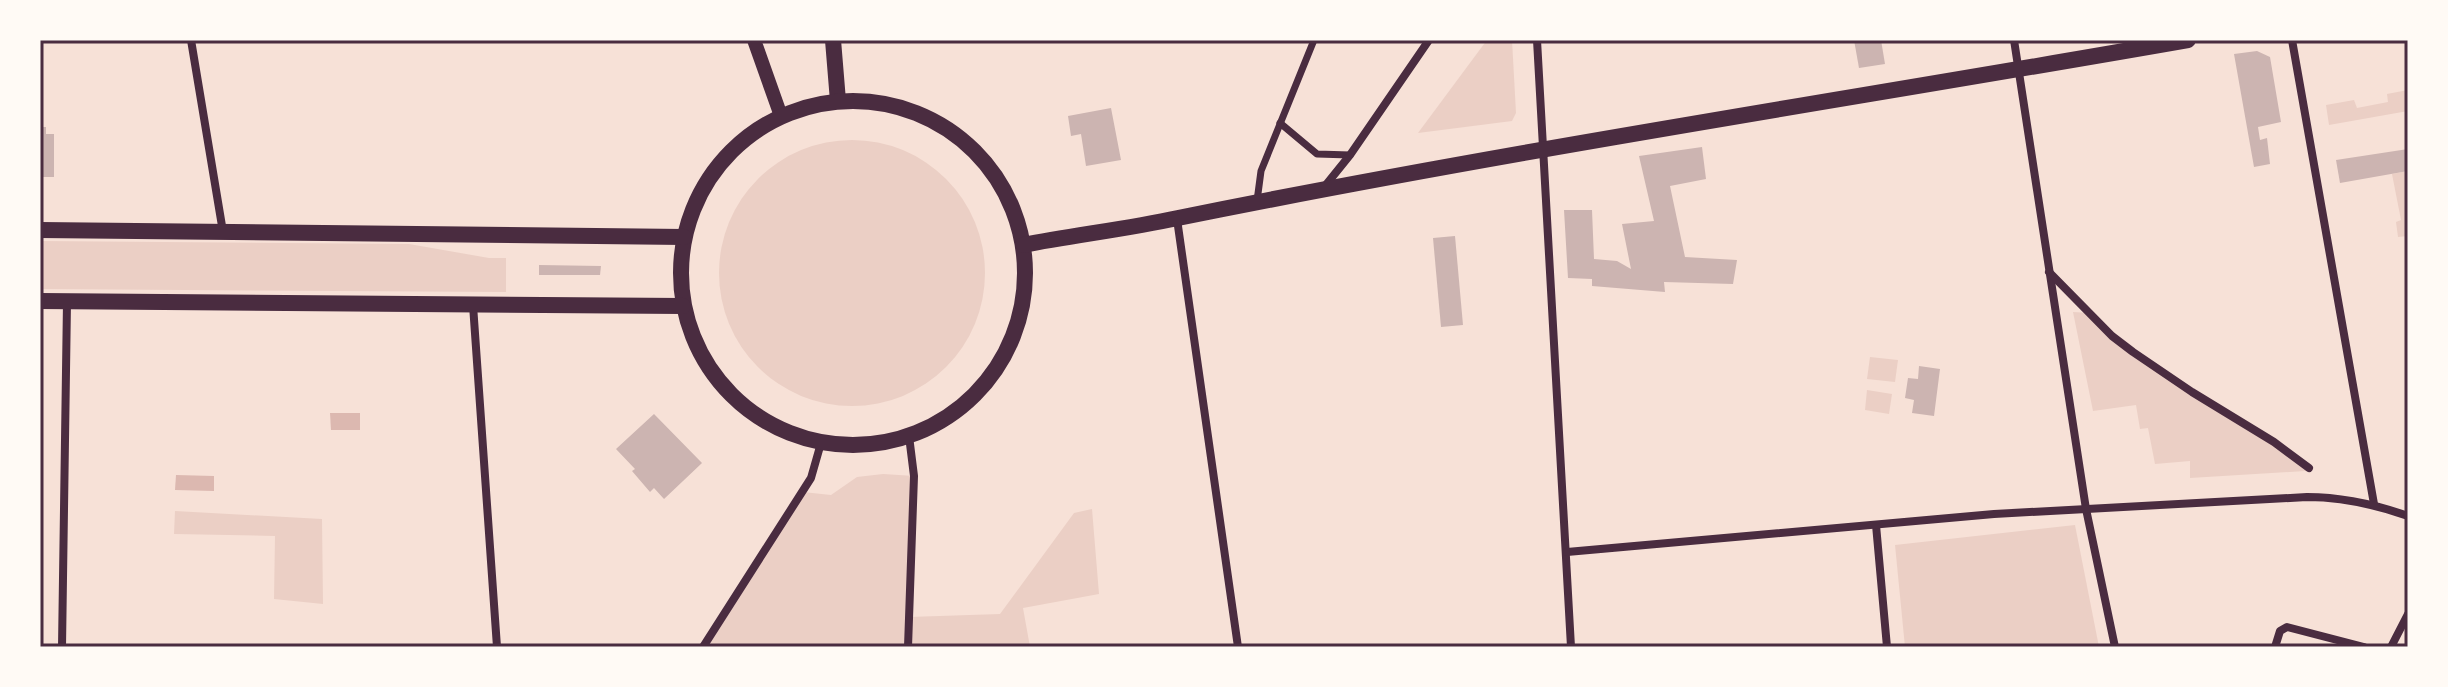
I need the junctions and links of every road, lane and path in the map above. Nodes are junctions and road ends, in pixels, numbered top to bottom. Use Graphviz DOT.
graph roads {
  1 [pos="191,40"];
  2 [pos="754,40"];
  3 [pos="833,40"];
  4 [pos="1314,40"];
  5 [pos="1429,40"];
  6 [pos="1537,40"];
  7 [pos="2014,40"];
  8 [pos="2188,40"];
  9 [pos="2292,40"];
  10 [pos="2019,69"];
  11 [pos="838,101"];
  12 [pos="781,116"];
  13 [pos="1280,123"];
  14 [pos="1542,149"];
  15 [pos="1350,155"];
  16 [pos="1324,188"];
  17 [pos="1257,201"];
  18 [pos="1177,219"];
  19 [pos="40,230"];
  20 [pos="223,232"];
  21 [pos="684,237"];
  22 [pos="1023,245"];
  23 [pos="2049,272"];
  24 [pos="40,301"];
  25 [pos="67,301"];
  26 [pos="473,304"];
  27 [pos="683,306"];
  28 [pos="909,436"];
  29 [pos="821,443"];
  30 [pos="2309,468"];
  31 [pos="2374,504"];
  32 [pos="2086,509"];
  33 [pos="2408,516"];
  34 [pos="1876,525"];
  35 [pos="1567,552"];
  36 [pos="2408,614"];
  37 [pos="62,647"];
  38 [pos="497,647"];
  39 [pos="703,647"];
  40 [pos="908,647"];
  41 [pos="1238,647"];
  42 [pos="1571,647"];
  43 [pos="1887,647"];
  44 [pos="2115,647"];
  45 [pos="2275,647"];
  46 [pos="2364,647"];
  47 [pos="2391,647"];
  1 -- 20 [label="street"];
  2 -- 12 [label="street"];
  3 -- 11 [label="main road"];
  4 -- 13 [label="street"];
  5 -- 15 [label="street"];
  6 -- 14 [label="street"];
  7 -- 10 [label="street"];
  8 -- 10 [label="main road"];
  9 -- 31 [label="street"];
  10 -- 14 [label="main road"];
  10 -- 23 [label="street"];
  11 -- 12 [label="main road"];
  11 -- 22 [label="main road"];
  12 -- 21 [label="main road"];
  13 -- 15 [label="street"];
  13 -- 17 [label="street"];
  14 -- 16 [label="main road"];
  14 -- 35 [label="street"];
  15 -- 16 [label="street"];
  16 -- 17 [label="main road"];
  17 -- 18 [label="main road"];
  18 -- 22 [label="main road"];
  18 -- 41 [label="street"];
  19 -- 20 [label="main road"];
  20 -- 21 [label="main road"];
  21 -- 27 [label="main road"];
  22 -- 28 [label="main road"];
  23 -- 30 [label="street"];
  23 -- 32 [label="street"];
  24 -- 25 [label="main road"];
  25 -- 26 [label="main road"];
  25 -- 37 [label="street"];
  26 -- 27 [label="main road"];
  26 -- 38 [label="street"];
  27 -- 29 [label="main road"];
  28 -- 29 [label="main road"];
  28 -- 40 [label="street"];
  29 -- 39 [label="street"];
  31 -- 32 [label="street"];
  31 -- 33 [label="street"];
  32 -- 34 [label="street"];
  32 -- 44 [label="street"];
  34 -- 35 [label="street"];
  34 -- 43 [label="street"];
  35 -- 42 [label="street"];
  36 -- 47 [label="street"];
  45 -- 46 [label="street"];
}
